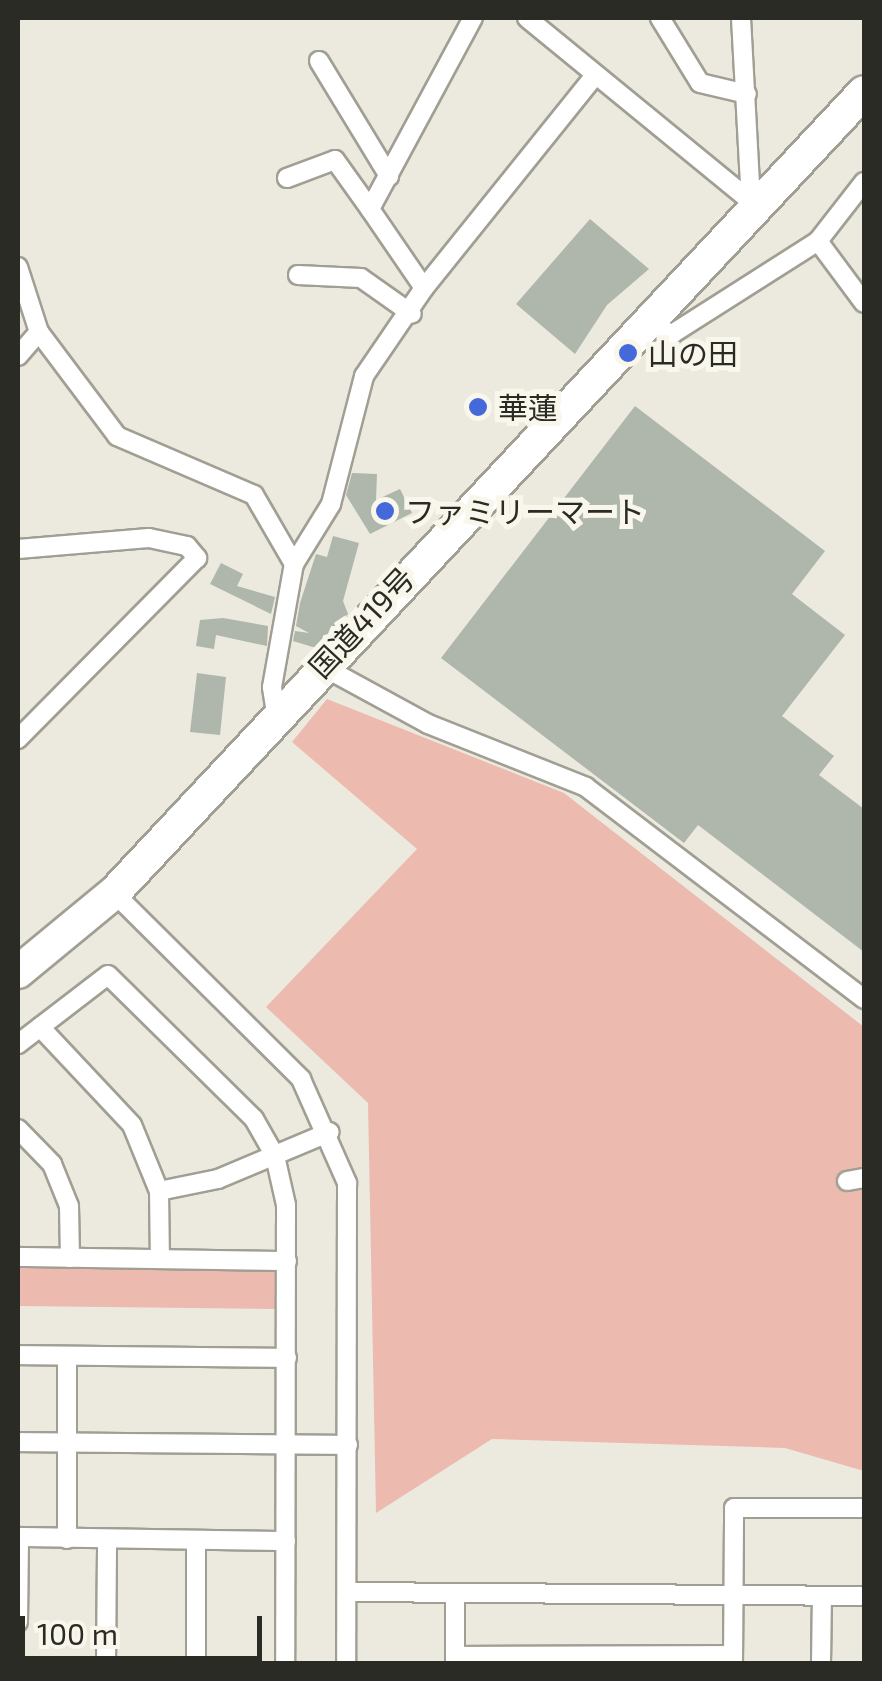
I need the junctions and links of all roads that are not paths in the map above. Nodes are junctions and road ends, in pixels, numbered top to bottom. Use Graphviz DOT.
graph roads {
  1 [pos="473,18"];
  2 [pos="528,18"];
  3 [pos="660,18"];
  4 [pos="741,18"];
  5 [pos="318,61"];
  6 [pos="595,75"];
  7 [pos="864,92"];
  8 [pos="747,94"];
  9 [pos="389,176"];
  10 [pos="287,178"];
  11 [pos="864,182"];
  12 [pos="750,202"];
  13 [pos="370,208"];
  14 [pos="818,241"];
  15 [pos="18,267"];
  16 [pos="298,275"];
  17 [pos="424,288"];
  18 [pos="864,302"];
  19 [pos="412,314"];
  20 [pos="647,322"];
  21 [pos="39,332"];
  22 [pos="18,356"];
  23 [pos="18,549"];
  24 [pos="294,564"];
  25 [pos="320,665"];
  26 [pos="276,713"];
  27 [pos="18,740"];
  28 [pos="114,893"];
  29 [pos="18,972"];
  30 [pos="864,999"];
  31 [pos="40,1028"];
  32 [pos="18,1044"];
  33 [pos="18,1129"];
  34 [pos="330,1132"];
  35 [pos="25,1150"];
  36 [pos="275,1156"];
  37 [pos="159,1191"];
  38 [pos="18,1257"];
  39 [pos="70,1258"];
  40 [pos="160,1259"];
  41 [pos="286,1261"];
  42 [pos="18,1355"];
  43 [pos="67,1356"];
  44 [pos="287,1358"];
  45 [pos="18,1442"];
  46 [pos="67,1442"];
  47 [pos="348,1445"];
  48 [pos="285,1446"];
  49 [pos="864,1508"];
  50 [pos="18,1537"];
  51 [pos="67,1539"];
  52 [pos="107,1539"];
  53 [pos="196,1540"];
  54 [pos="286,1541"];
  55 [pos="348,1592"];
  56 [pos="455,1594"];
  57 [pos="734,1594"];
  58 [pos="822,1596"];
  59 [pos="864,1596"];
  60 [pos="18,1622"];
  61 [pos="734,1659"];
  62 [pos="454,1660"];
  63 [pos="106,1664"];
  64 [pos="196,1664"];
  65 [pos="286,1664"];
  66 [pos="346,1664"];
  67 [pos="821,1664"];
  1 -- 9 [label="street"];
  2 -- 6 [label="street"];
  3 -- 8 [label="street"];
  4 -- 8 [label="street"];
  5 -- 9 [label="street"];
  6 -- 12 [label="street"];
  6 -- 17 [label="street"];
  7 -- 12 [label="highway, 国道419号"];
  8 -- 12 [label="street"];
  9 -- 13 [label="street"];
  10 -- 13 [label="street"];
  11 -- 14 [label="street"];
  12 -- 20 [label="highway, 国道419号"];
  13 -- 17 [label="street"];
  14 -- 18 [label="street"];
  14 -- 20 [label="street"];
  15 -- 21 [label="street"];
  16 -- 19 [label="street"];
  17 -- 19 [label="street"];
  19 -- 24 [label="street"];
  20 -- 25 [label="highway, 国道419号"];
  21 -- 22 [label="street"];
  21 -- 24 [label="street"];
  23 -- 27 [label="street"];
  24 -- 26 [label="street"];
  25 -- 26 [label="highway, 国道419号"];
  25 -- 30 [label="street"];
  26 -- 28 [label="highway, 国道419号"];
  28 -- 29 [label="highway, 国道419号"];
  28 -- 34 [label="street"];
  31 -- 32 [label="street"];
  31 -- 36 [label="street"];
  31 -- 37 [label="street"];
  33 -- 35 [label="street"];
  34 -- 36 [label="street"];
  34 -- 47 [label="street"];
  35 -- 39 [label="street"];
  36 -- 37 [label="street"];
  36 -- 41 [label="street"];
  37 -- 40 [label="street"];
  38 -- 39 [label="street"];
  39 -- 40 [label="street"];
  40 -- 41 [label="street"];
  41 -- 44 [label="street"];
  42 -- 43 [label="street"];
  43 -- 44 [label="street"];
  43 -- 46 [label="street"];
  44 -- 48 [label="street"];
  45 -- 46 [label="street"];
  46 -- 48 [label="street"];
  46 -- 51 [label="street"];
  47 -- 48 [label="street"];
  47 -- 55 [label="street"];
  48 -- 54 [label="street"];
  49 -- 57 [label="street"];
  50 -- 51 [label="street"];
  50 -- 60 [label="street"];
  51 -- 52 [label="street"];
  52 -- 53 [label="street"];
  52 -- 63 [label="street"];
  53 -- 54 [label="street"];
  53 -- 64 [label="street"];
  54 -- 65 [label="street"];
  55 -- 56 [label="street"];
  55 -- 66 [label="street"];
  56 -- 57 [label="street"];
  56 -- 62 [label="street"];
  57 -- 58 [label="street"];
  57 -- 61 [label="street"];
  58 -- 59 [label="street"];
  58 -- 67 [label="street"];
  61 -- 62 [label="street"];
}
